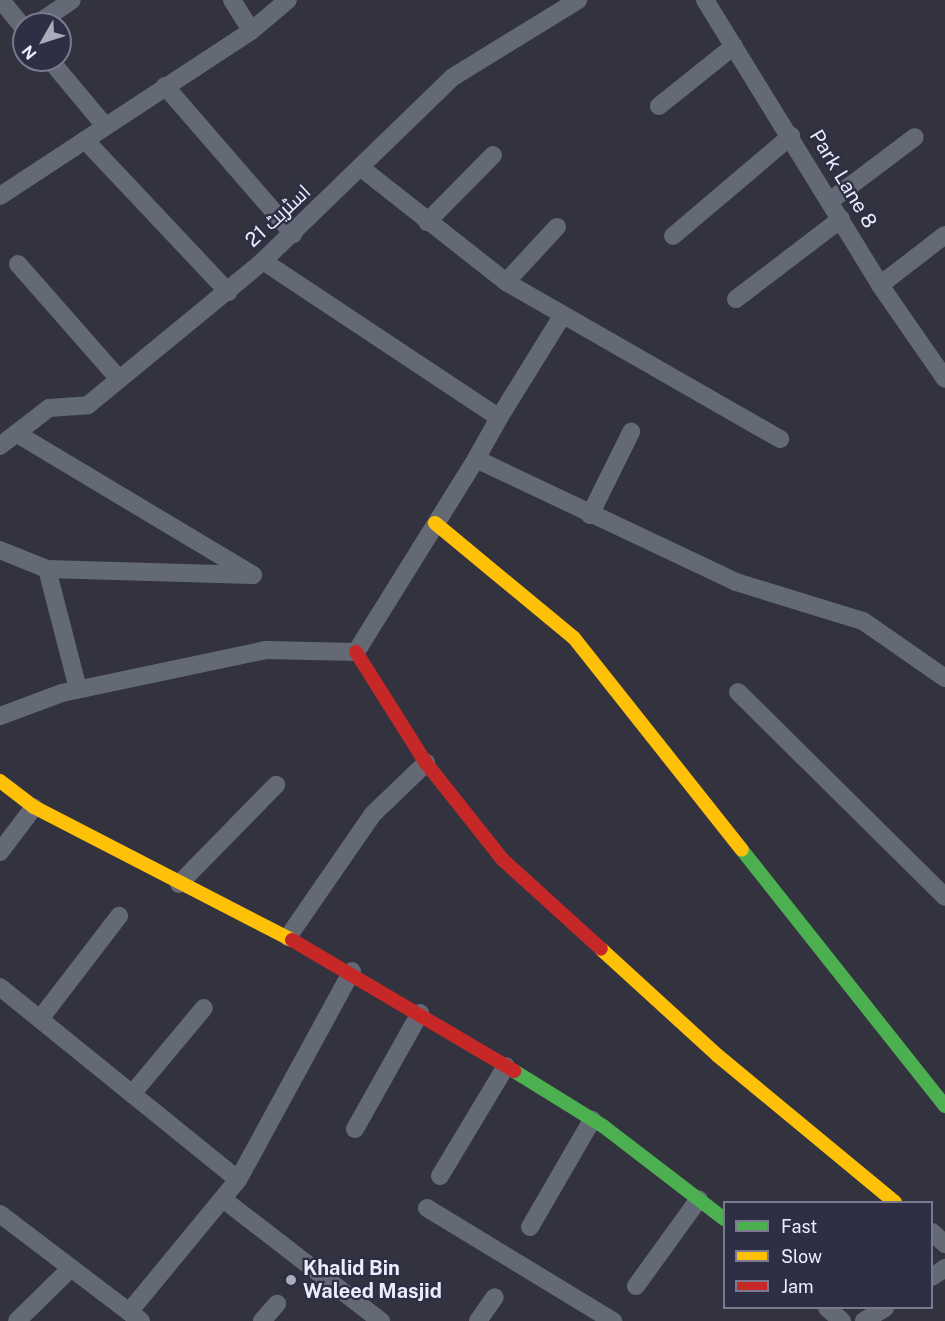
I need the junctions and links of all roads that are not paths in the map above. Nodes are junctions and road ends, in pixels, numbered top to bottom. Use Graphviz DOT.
graph roads {
  1 [pos="1,0"];
  2 [pos="72,0"];
  3 [pos="232,0"];
  4 [pos="288,0"];
  5 [pos="578,0"];
  6 [pos="705,0"];
  7 [pos="54,12"];
  8 [pos="12,13"];
  9 [pos="251,31"];
  10 [pos="734,46"];
  11 [pos="60,72"];
  12 [pos="165,86"];
  13 [pos="659,106"];
  14 [pos="105,126"];
  15 [pos="790,136"];
  16 [pos="915,136"];
  17 [pos="85,140"];
  18 [pos="493,155"];
  19 [pos="360,167"];
  20 [pos="0,196"];
  21 [pos="830,201"];
  22 [pos="841,219"];
  23 [pos="427,222"];
  24 [pos="557,227"];
  25 [pos="293,234"];
  26 [pos="945,235"];
  27 [pos="673,236"];
  28 [pos="263,261"];
  29 [pos="18,264"];
  30 [pos="506,282"];
  31 [pos="880,285"];
  32 [pos="228,292"];
  33 [pos="736,299"];
  34 [pos="562,316"];
  35 [pos="945,346"];
  36 [pos="930,356"];
  37 [pos="119,379"];
  38 [pos="945,379"];
  39 [pos="500,418"];
  40 [pos="631,432"];
  41 [pos="16,433"];
  42 [pos="780,439"];
  43 [pos="0,446"];
  44 [pos="476,459"];
  45 [pos="590,515"];
  46 [pos="435,523"];
  47 [pos="0,550"];
  48 [pos="47,569"];
  49 [pos="356,652"];
  50 [pos="945,678"];
  51 [pos="78,689"];
  52 [pos="738,692"];
  53 [pos="0,716"];
  54 [pos="426,763"];
  55 [pos="0,781"];
  56 [pos="276,785"];
  57 [pos="34,807"];
  58 [pos="0,852"];
  59 [pos="179,884"];
  60 [pos="945,897"];
  61 [pos="119,916"];
  62 [pos="288,937"];
  63 [pos="352,971"];
  64 [pos="0,987"];
  65 [pos="204,1008"];
  66 [pos="420,1013"];
  67 [pos="40,1019"];
  68 [pos="506,1066"];
  69 [pos="132,1094"];
  70 [pos="945,1106"];
  71 [pos="592,1120"];
  72 [pos="355,1129"];
  73 [pos="440,1176"];
  74 [pos="238,1180"];
  75 [pos="223,1199"];
  76 [pos="699,1199"];
  77 [pos="893,1201"];
  78 [pos="427,1208"];
  79 [pos="0,1214"];
  80 [pos="723,1218"];
  81 [pos="530,1227"];
  82 [pos="933,1233"];
  83 [pos="945,1244"];
  84 [pos="71,1268"];
  85 [pos="636,1286"];
  86 [pos="495,1297"];
  87 [pos="277,1304"];
  88 [pos="828,1309"];
  89 [pos="883,1309"];
  90 [pos="135,1316"];
  91 [pos="17,1321"];
  92 [pos="262,1321"];
  93 [pos="381,1321"];
  94 [pos="478,1321"];
  95 [pos="613,1321"];
  96 [pos="842,1321"];
  97 [pos="864,1321"];
  1 -- 8 [label="street"];
  2 -- 7 [label="street"];
  3 -- 9 [label="street"];
  4 -- 9 [label="street"];
  5 -- 19 [label="street, اسٹریٹ 21"];
  6 -- 10 [label="street, Park Lane 8"];
  9 -- 12 [label="street"];
  10 -- 13 [label="street"];
  10 -- 15 [label="street, Park Lane 8"];
  11 -- 14 [label="street"];
  12 -- 14 [label="street"];
  12 -- 25 [label="street"];
  14 -- 17 [label="street"];
  15 -- 21 [label="street, Park Lane 8"];
  15 -- 27 [label="street"];
  16 -- 21 [label="street"];
  17 -- 20 [label="street"];
  17 -- 32 [label="street"];
  18 -- 23 [label="street"];
  19 -- 23 [label="street"];
  19 -- 25 [label="street, اسٹریٹ 21"];
  21 -- 22 [label="street, Park Lane 8"];
  22 -- 31 [label="street, Park Lane 8"];
  22 -- 33 [label="street"];
  23 -- 30 [label="street"];
  24 -- 30 [label="street"];
  25 -- 28 [label="street, اسٹریٹ 21"];
  26 -- 31 [label="street"];
  28 -- 32 [label="street, اسٹریٹ 21"];
  28 -- 39 [label="street"];
  29 -- 37 [label="street"];
  30 -- 34 [label="street"];
  31 -- 36 [label="street, Park Lane 8"];
  32 -- 37 [label="street, اسٹریٹ 21"];
  34 -- 39 [label="street"];
  34 -- 42 [label="street"];
  35 -- 36 [label="street"];
  36 -- 38 [label="street, Park Lane 8"];
  37 -- 41 [label="street, اسٹریٹ 21"];
  39 -- 44 [label="street"];
  40 -- 45 [label="street"];
  41 -- 43 [label="street, اسٹریٹ 21"];
  41 -- 48 [label="street"];
  44 -- 45 [label="street"];
  44 -- 46 [label="street"];
  45 -- 50 [label="street"];
  46 -- 49 [label="street"];
  46 -- 70 [label="street"];
  47 -- 48 [label="street"];
  48 -- 51 [label="street"];
  49 -- 51 [label="street"];
  49 -- 54 [label="street"];
  51 -- 53 [label="street"];
  52 -- 60 [label="street"];
  54 -- 62 [label="street"];
  54 -- 77 [label="street"];
  55 -- 57 [label="street"];
  56 -- 59 [label="street"];
  57 -- 58 [label="street"];
  57 -- 59 [label="street"];
  59 -- 62 [label="street"];
  61 -- 67 [label="street"];
  62 -- 63 [label="street"];
  63 -- 66 [label="street"];
  63 -- 74 [label="street"];
  64 -- 67 [label="street"];
  65 -- 69 [label="street"];
  66 -- 68 [label="street"];
  66 -- 72 [label="street"];
  67 -- 69 [label="street"];
  68 -- 71 [label="street"];
  68 -- 73 [label="street"];
  69 -- 74 [label="street"];
  71 -- 76 [label="street"];
  71 -- 81 [label="street"];
  74 -- 75 [label="street"];
  75 -- 90 [label="street"];
  75 -- 93 [label="street"];
  76 -- 80 [label="street"];
  76 -- 85 [label="street"];
  78 -- 95 [label="street"];
  79 -- 84 [label="street"];
  82 -- 83 [label="street"];
  84 -- 90 [label="street"];
  84 -- 91 [label="street"];
  86 -- 94 [label="street"];
  87 -- 92 [label="street"];
  88 -- 96 [label="street"];
  89 -- 97 [label="street"];
}
